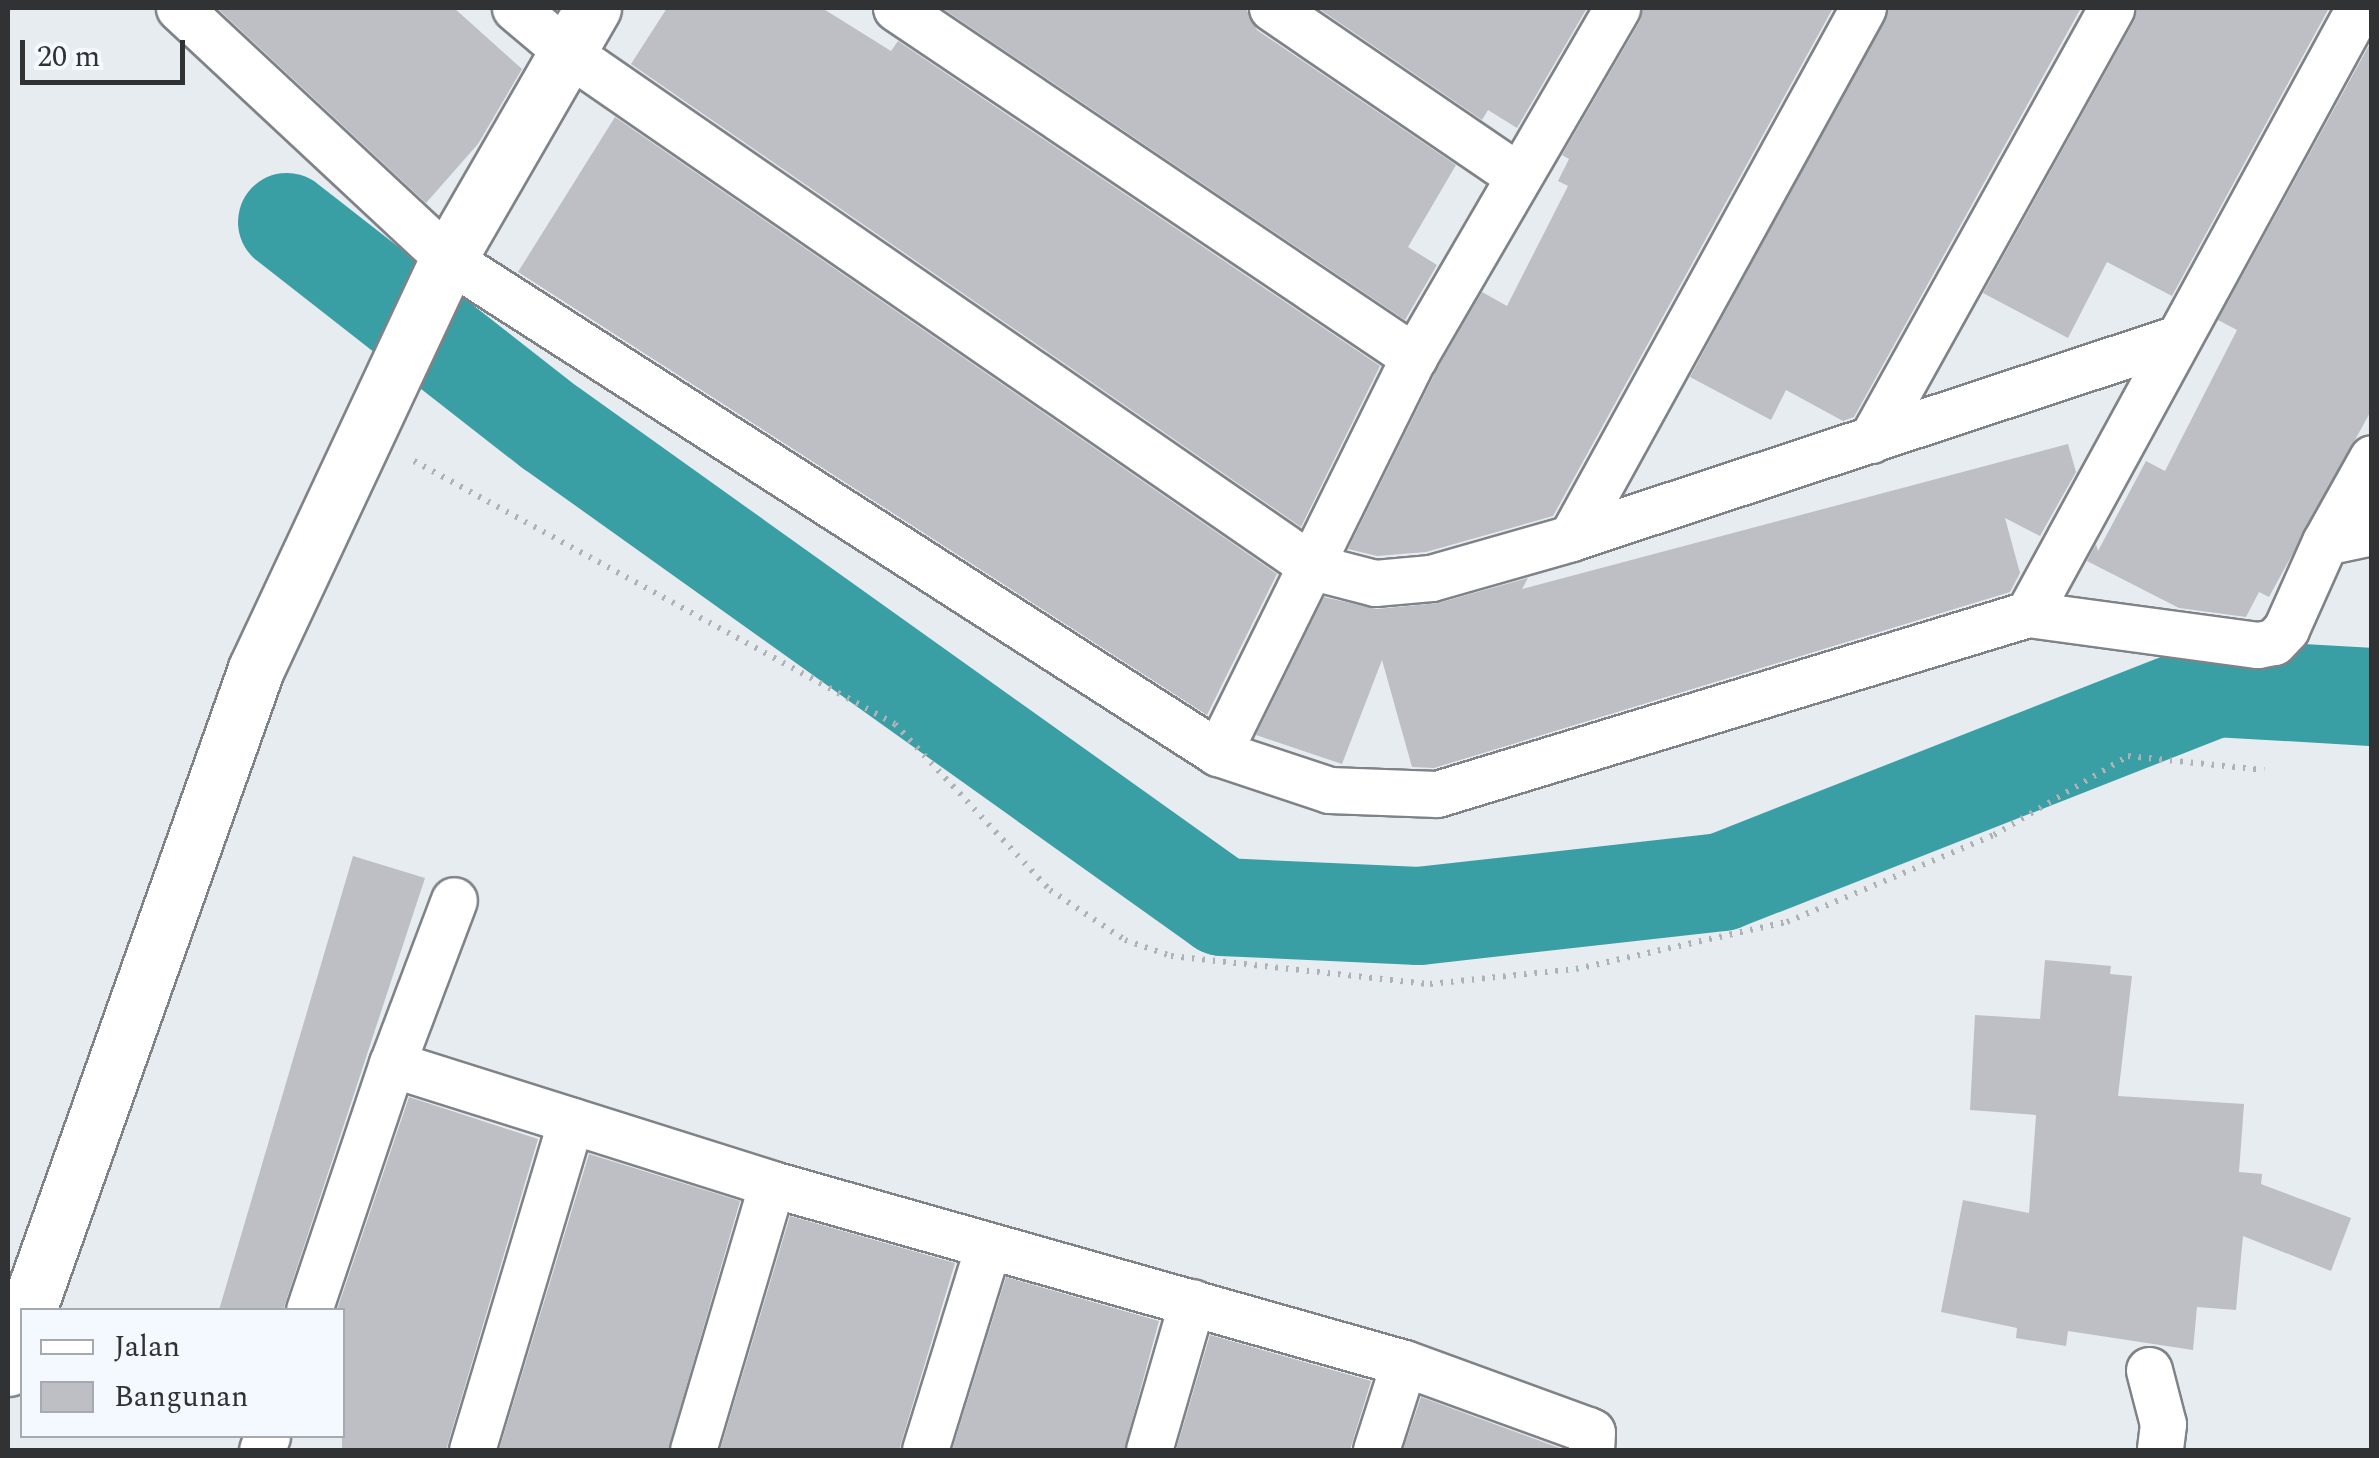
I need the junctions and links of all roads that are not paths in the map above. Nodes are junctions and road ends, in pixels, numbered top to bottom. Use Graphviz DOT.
graph roads {
  1 [pos="179,8"];
  2 [pos="515,8"];
  3 [pos="896,8"];
  4 [pos="1272,8"];
  5 [pos="1617,8"];
  6 [pos="1864,8"];
  7 [pos="2110,8"];
  8 [pos="2359,8"];
  9 [pos="580,30"];
  10 [pos="1517,175"];
  11 [pos="438,283"];
  12 [pos="2175,339"];
  13 [pos="1414,357"];
  14 [pos="1871,440"];
  15 [pos="2372,458"];
  16 [pos="2372,532"];
  17 [pos="1572,538"];
  18 [pos="2326,542"];
  19 [pos="1312,567"];
  20 [pos="2028,614"];
  21 [pos="1218,752"];
  22 [pos="454,900"];
  23 [pos="392,1064"];
  24 [pos="570,1121"];
  25 [pos="772,1184"];
  26 [pos="988,1246"];
  27 [pos="1192,1302"];
  28 [pos="29,1308"];
  29 [pos="310,1308"];
  30 [pos="20,1332"];
  31 [pos="1404,1363"];
  32 [pos="8,1368"];
  33 [pos="2150,1370"];
  34 [pos="472,1450"];
  35 [pos="693,1450"];
  36 [pos="925,1450"];
  37 [pos="1148,1450"];
  38 [pos="1376,1450"];
  39 [pos="1590,1450"];
  40 [pos="2160,1450"];
  1 -- 11 [label="street"];
  2 -- 9 [label="street"];
  3 -- 13 [label="street"];
  4 -- 10 [label="street"];
  5 -- 10 [label="street"];
  6 -- 17 [label="street"];
  7 -- 14 [label="street"];
  8 -- 12 [label="street"];
  9 -- 11 [label="street"];
  9 -- 19 [label="street"];
  10 -- 13 [label="street"];
  11 -- 21 [label="street"];
  11 -- 28 [label="street"];
  12 -- 14 [label="street"];
  12 -- 20 [label="street"];
  13 -- 19 [label="street"];
  14 -- 17 [label="street"];
  15 -- 18 [label="street"];
  16 -- 18 [label="street"];
  17 -- 19 [label="street"];
  18 -- 20 [label="street"];
  19 -- 21 [label="street"];
  20 -- 21 [label="street"];
  22 -- 23 [label="street"];
  23 -- 24 [label="street"];
  23 -- 29 [label="street"];
  24 -- 25 [label="street"];
  24 -- 34 [label="street"];
  25 -- 26 [label="street"];
  25 -- 35 [label="street"];
  26 -- 27 [label="street"];
  26 -- 36 [label="street"];
  27 -- 31 [label="street"];
  27 -- 37 [label="street"];
  30 -- 32 [label="street"];
  31 -- 38 [label="street"];
  31 -- 39 [label="street"];
  33 -- 40 [label="street"];
}
